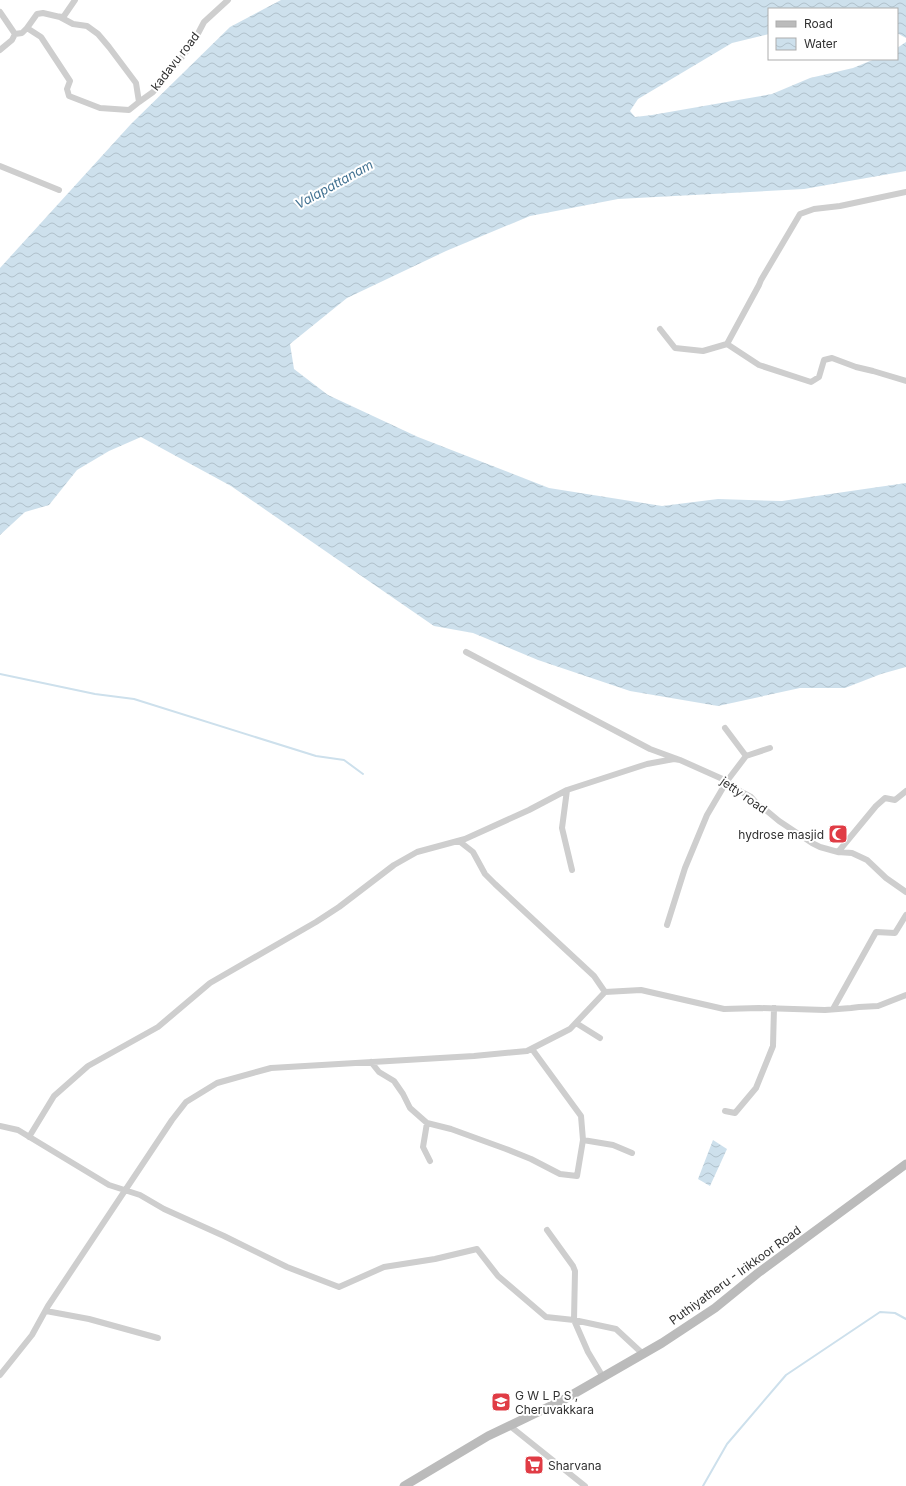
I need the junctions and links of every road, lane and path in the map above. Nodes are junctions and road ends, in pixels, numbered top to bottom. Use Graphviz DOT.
graph roads {
  1 [pos="75,0"];
  2 [pos="228,0"];
  3 [pos="0,12"];
  4 [pos="60,17"];
  5 [pos="27,28"];
  6 [pos="15,34"];
  7 [pos="0,50"];
  8 [pos="140,102"];
  9 [pos="0,166"];
  10 [pos="59,190"];
  11 [pos="906,192"];
  12 [pos="660,329"];
  13 [pos="727,344"];
  14 [pos="906,381"];
  15 [pos="466,652"];
  16 [pos="725,728"];
  17 [pos="770,748"];
  18 [pos="746,756"];
  19 [pos="680,760"];
  20 [pos="727,781"];
  21 [pos="567,790"];
  22 [pos="906,792"];
  23 [pos="459,841"];
  24 [pos="838,852"];
  25 [pos="572,870"];
  26 [pos="906,892"];
  27 [pos="906,915"];
  28 [pos="667,925"];
  29 [pos="606,992"];
  30 [pos="906,995"];
  31 [pos="774,1008"];
  32 [pos="833,1009"];
  33 [pos="576,1023"];
  34 [pos="600,1038"];
  35 [pos="532,1049"];
  36 [pos="371,1062"];
  37 [pos="725,1111"];
  38 [pos="426,1123"];
  39 [pos="0,1126"];
  40 [pos="29,1137"];
  41 [pos="583,1140"];
  42 [pos="632,1153"];
  43 [pos="430,1161"];
  44 [pos="906,1164"];
  45 [pos="125,1190"];
  46 [pos="547,1230"];
  47 [pos="46,1311"];
  48 [pos="574,1320"];
  49 [pos="158,1338"];
  50 [pos="643,1354"];
  51 [pos="0,1375"];
  52 [pos="603,1377"];
  53 [pos="510,1426"];
  54 [pos="404,1486"];
  55 [pos="585,1486"];
  1 -- 4 [label="street"];
  2 -- 8 [label="street, kadavu road"];
  3 -- 6 [label="street"];
  4 -- 5 [label="street, kadavu road"];
  4 -- 8 [label="street, kadavu road"];
  5 -- 6 [label="street"];
  5 -- 8 [label="street"];
  6 -- 7 [label="street"];
  9 -- 10 [label="street"];
  11 -- 13 [label="street"];
  12 -- 13 [label="street"];
  13 -- 14 [label="street"];
  15 -- 19 [label="street, jetty road"];
  16 -- 18 [label="street"];
  17 -- 18 [label="street"];
  18 -- 20 [label="street"];
  19 -- 20 [label="street, jetty road"];
  19 -- 21 [label="street"];
  20 -- 24 [label="street, jetty road"];
  20 -- 28 [label="street"];
  21 -- 23 [label="street"];
  21 -- 25 [label="street"];
  22 -- 24 [label="street"];
  23 -- 29 [label="street"];
  23 -- 40 [label="street"];
  24 -- 26 [label="street, jetty road"];
  27 -- 32 [label="street"];
  29 -- 31 [label="street"];
  29 -- 33 [label="street"];
  30 -- 32 [label="street"];
  31 -- 32 [label="street"];
  31 -- 37 [label="street"];
  33 -- 34 [label="street"];
  33 -- 35 [label="street"];
  35 -- 36 [label="street"];
  35 -- 41 [label="street"];
  36 -- 38 [label="street"];
  36 -- 45 [label="street"];
  38 -- 41 [label="street"];
  38 -- 43 [label="street"];
  39 -- 40 [label="street"];
  40 -- 45 [label="street"];
  41 -- 42 [label="street"];
  44 -- 50 [label="main road, Puthiyatheru - Irikkoor Road"];
  45 -- 47 [label="street"];
  45 -- 48 [label="street"];
  46 -- 48 [label="street"];
  47 -- 49 [label="street"];
  47 -- 51 [label="street"];
  48 -- 50 [label="street"];
  48 -- 52 [label="street"];
  50 -- 52 [label="main road, Puthiyatheru - Irikkoor Road"];
  52 -- 53 [label="main road, Puthiyatheru - Irikkoor Road"];
  53 -- 54 [label="main road, Puthiyatheru - Irikkoor Road"];
  53 -- 55 [label="street"];
}
